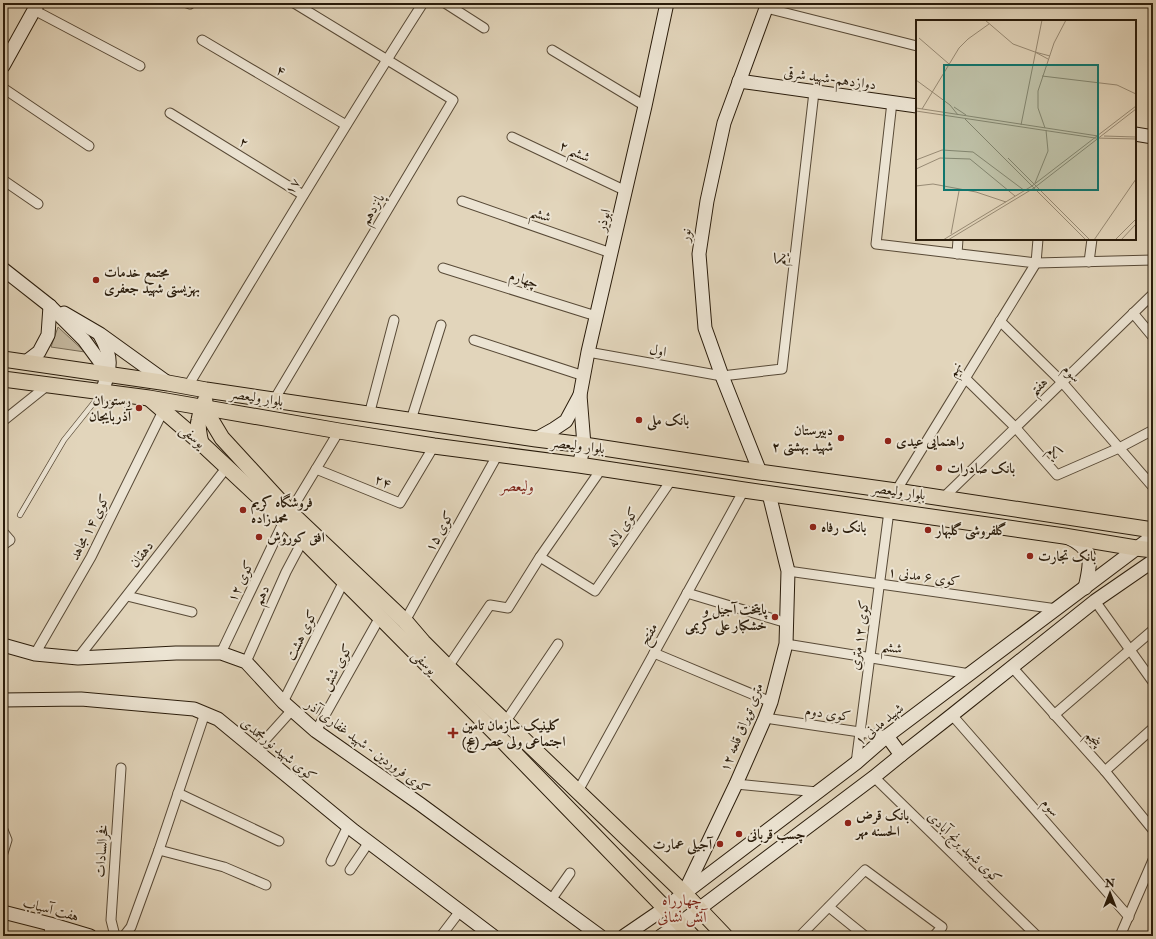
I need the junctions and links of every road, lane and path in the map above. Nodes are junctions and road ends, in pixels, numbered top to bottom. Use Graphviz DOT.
graph roads {
  1 [pos="294,3"];
  2 [pos="423,3"];
  3 [pos="445,3"];
  4 [pos="667,3"];
  5 [pos="36,6"];
  6 [pos="767,6"];
  7 [pos="484,28"];
  8 [pos="202,40"];
  9 [pos="916,46"];
  10 [pos="552,50"];
  11 [pos="386,60"];
  12 [pos="3,66"];
  13 [pos="140,66"];
  14 [pos="739,81"];
  15 [pos="3,88"];
  16 [pos="814,92"];
  17 [pos="892,102"];
  18 [pos="646,106"];
  19 [pos="916,106"];
  20 [pos="170,113"];
  21 [pos="346,125"];
  22 [pos="1136,134"];
  23 [pos="512,137"];
  24 [pos="1153,137"];
  25 [pos="89,146"];
  26 [pos="3,180"];
  27 [pos="626,191"];
  28 [pos="303,195"];
  29 [pos="462,200"];
  30 [pos="38,204"];
  31 [pos="958,240"];
  32 [pos="1038,240"];
  33 [pos="1092,240"];
  34 [pos="611,253"];
  35 [pos="957,254"];
  36 [pos="1153,260"];
  37 [pos="1090,262"];
  38 [pos="1036,263"];
  39 [pos="443,268"];
  40 [pos="3,269"];
  41 [pos="1153,294"];
  42 [pos="50,306"];
  43 [pos="1133,313"];
  44 [pos="596,316"];
  45 [pos="394,320"];
  46 [pos="1000,322"];
  47 [pos="441,325"];
  48 [pos="100,334"];
  49 [pos="1153,337"];
  50 [pos="474,340"];
  51 [pos="588,352"];
  52 [pos="3,359"];
  53 [pos="26,362"];
  54 [pos="109,374"];
  55 [pos="584,376"];
  56 [pos="722,376"];
  57 [pos="965,378"];
  58 [pos="3,379"];
  59 [pos="1062,382"];
  60 [pos="168,383"];
  61 [pos="48,385"];
  62 [pos="188,386"];
  63 [pos="206,390"];
  64 [pos="102,392"];
  65 [pos="580,395"];
  66 [pos="149,398"];
  67 [pos="274,400"];
  68 [pos="204,408"];
  69 [pos="163,410"];
  70 [pos="369,414"];
  71 [pos="411,420"];
  72 [pos="3,421"];
  73 [pos="1015,427"];
  74 [pos="1153,430"];
  75 [pos="340,431"];
  76 [pos="536,440"];
  77 [pos="201,443"];
  78 [pos="584,445"];
  79 [pos="434,446"];
  80 [pos="1118,448"];
  81 [pos="498,454"];
  82 [pos="579,465"];
  83 [pos="227,467"];
  84 [pos="602,468"];
  85 [pos="316,469"];
  86 [pos="760,472"];
  87 [pos="672,479"];
  88 [pos="1153,487"];
  89 [pos="744,490"];
  90 [pos="896,491"];
  91 [pos="769,494"];
  92 [pos="944,498"];
  93 [pos="889,511"];
  94 [pos="20,515"];
  95 [pos="287,516"];
  96 [pos="1153,530"];
  97 [pos="3,532"];
  98 [pos="1064,536"];
  99 [pos="1153,536"];
  100 [pos="303,540"];
  101 [pos="3,545"];
  102 [pos="1136,548"];
  103 [pos="1153,550"];
  104 [pos="540,557"];
  105 [pos="1153,562"];
  106 [pos="788,571"];
  107 [pos="344,581"];
  108 [pos="880,584"];
  109 [pos="1085,588"];
  110 [pos="687,593"];
  111 [pos="126,596"];
  112 [pos="1095,601"];
  113 [pos="1057,609"];
  114 [pos="192,612"];
  115 [pos="380,617"];
  116 [pos="404,621"];
  117 [pos="787,623"];
  118 [pos="1153,630"];
  119 [pos="558,644"];
  120 [pos="786,644"];
  121 [pos="3,645"];
  122 [pos="1130,649"];
  123 [pos="654,653"];
  124 [pos="35,654"];
  125 [pos="222,654"];
  126 [pos="78,658"];
  127 [pos="870,658"];
  128 [pos="246,662"];
  129 [pos="448,667"];
  130 [pos="1012,667"];
  131 [pos="970,674"];
  132 [pos="1153,682"];
  133 [pos="3,700"];
  134 [pos="771,702"];
  135 [pos="288,706"];
  136 [pos="205,713"];
  137 [pos="952,715"];
  138 [pos="1054,715"];
  139 [pos="765,718"];
  140 [pos="506,721"];
  141 [pos="1153,728"];
  142 [pos="316,731"];
  143 [pos="860,732"];
  144 [pos="496,734"];
  145 [pos="887,736"];
  146 [pos="256,750"];
  147 [pos="901,755"];
  148 [pos="856,763"];
  149 [pos="121,768"];
  150 [pos="1105,771"];
  151 [pos="874,777"];
  152 [pos="736,784"];
  153 [pos="578,791"];
  154 [pos="817,792"];
  155 [pos="178,793"];
  156 [pos="348,826"];
  157 [pos="3,830"];
  158 [pos="1153,830"];
  159 [pos="279,841"];
  160 [pos="369,842"];
  161 [pos="159,850"];
  162 [pos="3,853"];
  163 [pos="1153,860"];
  164 [pos="331,861"];
  165 [pos="350,870"];
  166 [pos="570,873"];
  167 [pos="266,884"];
  168 [pos="684,893"];
  169 [pos="550,900"];
  170 [pos="829,907"];
  171 [pos="665,908"];
  172 [pos="699,909"];
  173 [pos="460,911"];
  174 [pos="3,912"];
  175 [pos="1129,917"];
  176 [pos="679,924"];
  177 [pos="49,930"];
  178 [pos="90,936"];
  179 [pos="115,936"];
  180 [pos="124,936"];
  181 [pos="441,936"];
  182 [pos="493,936"];
  183 [pos="600,936"];
  184 [pos="624,936"];
  185 [pos="661,936"];
  186 [pos="692,936"];
  187 [pos="725,936"];
  188 [pos="800,936"];
  189 [pos="865,936"];
  190 [pos="934,936"];
  191 [pos="1037,936"];
  192 [pos="1120,936"];
  1 -- 11 [label="street"];
  2 -- 11 [label="street, ۱۷"];
  3 -- 7 [label="street"];
  4 -- 18 [label="street, ابوذر"];
  5 -- 12 [label="street"];
  5 -- 13 [label="street"];
  6 -- 9 [label="street"];
  6 -- 14 [label="street, نور"];
  8 -- 21 [label="street, ۴"];
  10 -- 18 [label="street"];
  11 -- 21 [label="street, ۱۷"];
  11 -- 67 [label="street, پانزدهم"];
  14 -- 16 [label="street, دوازدهم-شهید شرقی"];
  14 -- 56 [label="street, نور"];
  15 -- 25 [label="street"];
  16 -- 17 [label="street, دوازدهم-شهید شرقی"];
  16 -- 56 [label="street, یکم"];
  17 -- 19 [label="street, دوازدهم-شهید شرقی"];
  17 -- 35 [label="street"];
  18 -- 27 [label="street, ابوذر"];
  20 -- 28 [label="street, ۲"];
  21 -- 28 [label="street, ۱۷"];
  22 -- 24 [label="street"];
  23 -- 27 [label="street, ششم ۲"];
  26 -- 30 [label="street"];
  27 -- 34 [label="street, ابوذر"];
  28 -- 62 [label="street, ۱۷"];
  29 -- 34 [label="street, ششم"];
  31 -- 35 [label="street"];
  32 -- 38 [label="street"];
  33 -- 37 [label="street"];
  34 -- 44 [label="street, ابوذر"];
  35 -- 38 [label="street"];
  36 -- 37 [label="street"];
  37 -- 38 [label="street"];
  38 -- 46 [label="street, نهم"];
  39 -- 44 [label="street, چهارم"];
  40 -- 42 [label="street"];
  41 -- 43 [label="street, هفتم"];
  42 -- 48 [label="street"];
  42 -- 53 [label="street"];
  42 -- 54 [label="street"];
  43 -- 49 [label="street"];
  43 -- 59 [label="street, هفتم"];
  44 -- 51 [label="street, ابوذر"];
  45 -- 70 [label="street"];
  46 -- 57 [label="street, نهم"];
  46 -- 59 [label="street, سوم"];
  47 -- 71 [label="street"];
  48 -- 54 [label="street"];
  48 -- 60 [label="street"];
  50 -- 55 [label="street"];
  51 -- 55 [label="street, ابوذر"];
  51 -- 56 [label="street, اول"];
  52 -- 53 [label="main road, بلوار ولیعصر"];
  53 -- 54 [label="main road, بلوار ولیعصر"];
  54 -- 60 [label="main road, بلوار ولیعصر"];
  54 -- 64 [label="street"];
  55 -- 65 [label="street, ابوذر"];
  56 -- 86 [label="street, نور"];
  57 -- 73 [label="street, یکم"];
  57 -- 90 [label="street, نهم"];
  58 -- 61 [label="main road, بلوار ولیعصر"];
  59 -- 73 [label="street, هفتم"];
  59 -- 80 [label="street, سوم"];
  60 -- 62 [label="main road, بلوار ولیعصر"];
  61 -- 64 [label="main road, بلوار ولیعصر"];
  61 -- 72 [label="street"];
  62 -- 63 [label="main road, بلوار ولیعصر"];
  63 -- 67 [label="main road, بلوار ولیعصر"];
  63 -- 68 [label="main road"];
  64 -- 66 [label="main road, بلوار ولیعصر"];
  64 -- 94 [label="lane"];
  65 -- 76 [label="street"];
  65 -- 78 [label="street, ابوذر"];
  66 -- 68 [label="main road, بلوار ولیعصر"];
  66 -- 69 [label="main road, یوسفی"];
  67 -- 70 [label="main road, بلوار ولیعصر"];
  68 -- 75 [label="main road, بلوار ولیعصر"];
  68 -- 77 [label="main road"];
  68 -- 95 [label="main road, یوسفی"];
  69 -- 77 [label="main road, یوسفی"];
  69 -- 124 [label="street, کوی ۱۴ مجاهد"];
  70 -- 71 [label="main road, بلوار ولیعصر"];
  71 -- 76 [label="main road, بلوار ولیعصر"];
  73 -- 80 [label="street, یکم"];
  73 -- 92 [label="street, هفتم"];
  74 -- 80 [label="street"];
  75 -- 79 [label="main road, بلوار ولیعصر"];
  75 -- 85 [label="street, کوی ۱۲"];
  76 -- 78 [label="main road, بلوار ولیعصر"];
  77 -- 83 [label="main road, یوسفی"];
  78 -- 82 [label="street, ابوذر"];
  78 -- 86 [label="main road, بلوار ولیعصر"];
  79 -- 81 [label="main road, بلوار ولیعصر"];
  79 -- 85 [label="street, ۲۴"];
  80 -- 88 [label="street, سوم"];
  81 -- 82 [label="main road, بلوار ولیعصر"];
  81 -- 116 [label="street, کوی ۱۵"];
  82 -- 84 [label="main road, بلوار ولیعصر"];
  83 -- 95 [label="main road, یوسفی"];
  83 -- 111 [label="street, دهقان"];
  84 -- 87 [label="main road, بلوار ولیعصر"];
  84 -- 104 [label="street"];
  85 -- 95 [label="street, کوی ۱۲"];
  86 -- 90 [label="main road, بلوار ولیعصر"];
  86 -- 91 [label="main road"];
  87 -- 89 [label="main road, بلوار ولیعصر"];
  87 -- 104 [label="street, کوی لاله"];
  89 -- 91 [label="main road, بلوار ولیعصر"];
  89 -- 110 [label="street, مفتح"];
  90 -- 92 [label="main road, بلوار ولیعصر"];
  91 -- 93 [label="main road, بلوار ولیعصر"];
  91 -- 106 [label="street, ۱۲ متری توپراق قلعه"];
  92 -- 96 [label="main road, بلوار ولیعصر"];
  93 -- 98 [label="main road, بلوار ولیعصر"];
  93 -- 108 [label="street, کوی ۱۲ متری"];
  95 -- 100 [label="main road, یوسفی"];
  95 -- 116 [label="main road, یوسفی"];
  95 -- 125 [label="street, کوی ۱۲"];
  97 -- 101 [label="street"];
  98 -- 102 [label="main road, بلوار ولیعصر"];
  98 -- 109 [label="street"];
  99 -- 102 [label="street, شهید مدنی ۱"];
  100 -- 107 [label="main road, یوسفی"];
  100 -- 128 [label="street, دهم"];
  102 -- 103 [label="main road, بلوار ولیعصر"];
  102 -- 109 [label="street, شهید مدنی ۱"];
  104 -- 129 [label="street"];
  105 -- 112 [label="street"];
  106 -- 108 [label="street, کوی ۶ مدنی ۱"];
  106 -- 117 [label="street, ۱۲ متری توپراق قلعه"];
  107 -- 115 [label="main road, یوسفی"];
  107 -- 135 [label="street, کوی هشت"];
  108 -- 113 [label="street, کوی ۶ مدنی ۱"];
  108 -- 127 [label="street, کوی ۱۲ متری"];
  109 -- 113 [label="street, شهید مدنی ۱"];
  110 -- 117 [label="street"];
  110 -- 123 [label="street, مفتح"];
  111 -- 114 [label="street"];
  111 -- 126 [label="street, دهقان"];
  112 -- 122 [label="street"];
  112 -- 130 [label="street"];
  113 -- 131 [label="street, شهید مدنی ۱"];
  115 -- 142 [label="street, کوی شش"];
  115 -- 144 [label="main road, یوسفی"];
  116 -- 129 [label="main road, یوسفی"];
  117 -- 120 [label="street, ۱۲ متری توپراق قلعه"];
  118 -- 122 [label="street"];
  119 -- 140 [label="street"];
  120 -- 127 [label="street, ششم"];
  120 -- 134 [label="street, ۱۲ متری توپراق قلعه"];
  121 -- 124 [label="street, کوی فروردین - شهید غفاری آذر"];
  122 -- 132 [label="street"];
  122 -- 138 [label="street"];
  123 -- 134 [label="street"];
  123 -- 153 [label="street, مفتح"];
  124 -- 126 [label="street, کوی فروردین - شهید غفاری آذر"];
  125 -- 126 [label="street, کوی فروردین - شهید غفاری آذر"];
  125 -- 128 [label="street, کوی فروردین - شهید غفاری آذر"];
  127 -- 131 [label="street, ششم"];
  127 -- 143 [label="street, کوی ۱۲ متری"];
  128 -- 135 [label="street, کوی فروردین - شهید غفاری آذر"];
  129 -- 140 [label="main road, یوسفی"];
  130 -- 137 [label="street"];
  130 -- 138 [label="street, پنجم"];
  131 -- 145 [label="street, شهید مدنی ۱"];
  133 -- 136 [label="street, کوی شهید نورمحمدی"];
  134 -- 139 [label="street, ۱۲ متری توپراق قلعه"];
  135 -- 142 [label="street, کوی فروردین - شهید غفاری آذر"];
  135 -- 146 [label="street, کوی هشت"];
  136 -- 146 [label="street, کوی شهید نورمحمدی"];
  136 -- 155 [label="street"];
  137 -- 147 [label="street"];
  137 -- 175 [label="street, سوم"];
  138 -- 150 [label="street, پنجم"];
  139 -- 143 [label="street, کوی دوم"];
  139 -- 152 [label="street, ۱۲ متری توپراق قلعه"];
  140 -- 144 [label="main road"];
  140 -- 153 [label="main road, یوسفی"];
  141 -- 150 [label="street"];
  142 -- 169 [label="street, کوی فروردین - شهید غفاری آذر"];
  143 -- 145 [label="street, کوی دوم"];
  143 -- 148 [label="street, کوی ۱۲ متری"];
  144 -- 171 [label="main road, یوسفی"];
  145 -- 147 [label="street"];
  145 -- 148 [label="street, شهید مدنی ۱"];
  146 -- 156 [label="street, کوی شهید نورمحمدی"];
  147 -- 151 [label="street"];
  148 -- 154 [label="street, شهید مدنی ۱"];
  149 -- 179 [label="street, فخرالسادات"];
  150 -- 158 [label="street, پنجم"];
  151 -- 172 [label="street"];
  151 -- 191 [label="street, کوی شهید برنج آبادی"];
  152 -- 154 [label="street"];
  152 -- 168 [label="street, ۱۲ متری توپراق قلعه"];
  153 -- 168 [label="main road, یوسفی"];
  154 -- 168 [label="street, شهید مدنی ۱"];
  155 -- 159 [label="street"];
  155 -- 161 [label="street"];
  156 -- 160 [label="street, کوی شهید نورمحمدی"];
  156 -- 164 [label="street"];
  157 -- 162 [label="street"];
  160 -- 165 [label="street"];
  160 -- 173 [label="street, کوی شهید نورمحمدی"];
  161 -- 167 [label="street"];
  161 -- 180 [label="street"];
  163 -- 175 [label="street"];
  166 -- 169 [label="street"];
  168 -- 171 [label="street, شهید مدنی ۱"];
  168 -- 172 [label="main road, یوسفی"];
  169 -- 183 [label="street, کوی فروردین - شهید غفاری آذر"];
  170 -- 188 [label="street"];
  170 -- 189 [label="street"];
  170 -- 190 [label="street"];
  171 -- 176 [label="main road, یوسفی"];
  171 -- 184 [label="street, شهید مدنی ۱"];
  172 -- 176 [label="street"];
  172 -- 187 [label="main road, یوسفی"];
  173 -- 181 [label="street"];
  173 -- 182 [label="street, کوی شهید نورمحمدی"];
  174 -- 177 [label="street, هفت آسیاب"];
  175 -- 192 [label="street"];
  176 -- 185 [label="street"];
  176 -- 186 [label="main road, یوسفی"];
  177 -- 178 [label="street, هفت آسیاب"];
}
